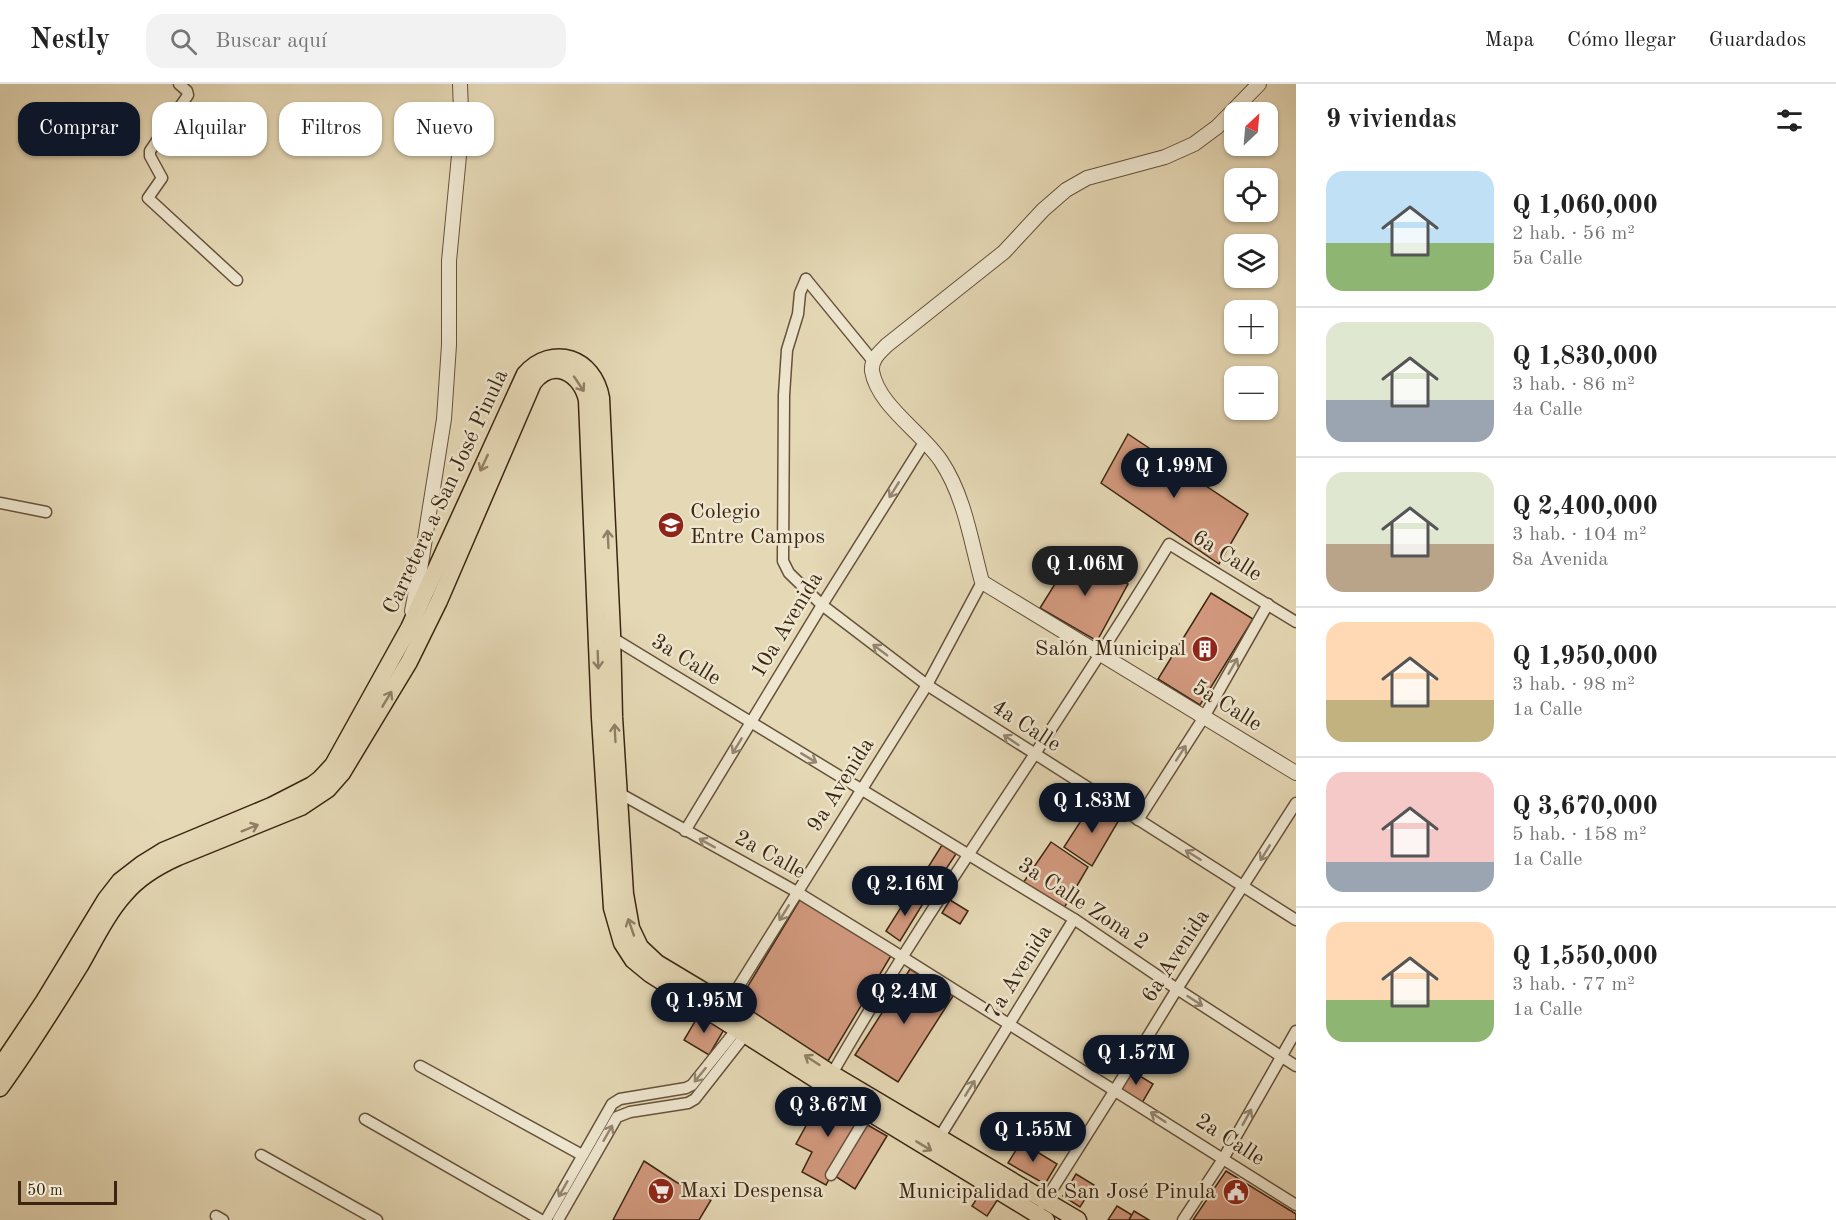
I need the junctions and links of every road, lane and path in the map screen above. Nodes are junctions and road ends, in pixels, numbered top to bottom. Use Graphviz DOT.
graph roads {
  1 [pos="179,84"];
  2 [pos="460,84"];
  3 [pos="1259,84"];
  4 [pos="237,280"];
  5 [pos="873,361"];
  6 [pos="925,441"];
  7 [pos="0,503"];
  8 [pos="46,512"];
  9 [pos="982,582"];
  10 [pos="1268,604"];
  11 [pos="822,605"];
  12 [pos="1296,622"];
  13 [pos="409,628"];
  14 [pos="605,634"];
  15 [pos="1101,653"];
  16 [pos="927,685"];
  17 [pos="1204,717"];
  18 [pos="751,723"];
  19 [pos="1034,755"];
  20 [pos="1296,773"];
  21 [pos="861,789"];
  22 [pos="619,793"];
  23 [pos="1296,803"];
  24 [pos="1138,820"];
  25 [pos="685,831"];
  26 [pos="969,856"];
  27 [pos="1244,887"];
  28 [pos="797,892"];
  29 [pos="1074,919"];
  30 [pos="1296,920"];
  31 [pos="903,956"];
  32 [pos="665,975"];
  33 [pos="1177,989"];
  34 [pos="727,1005"];
  35 [pos="1010,1023"];
  36 [pos="741,1031"];
  37 [pos="1296,1032"];
  38 [pos="1280,1057"];
  39 [pos="0,1066"];
  40 [pos="420,1066"];
  41 [pos="1296,1066"];
  42 [pos="829,1080"];
  43 [pos="0,1088"];
  44 [pos="1115,1090"];
  45 [pos="872,1106"];
  46 [pos="365,1119"];
  47 [pos="939,1138"];
  48 [pos="261,1155"];
  49 [pos="582,1155"];
  50 [pos="1223,1159"];
  51 [pos="831,1175"];
  52 [pos="1296,1205"];
  53 [pos="1039,1213"];
  54 [pos="377,1220"];
  55 [pos="541,1220"];
  56 [pos="546,1220"];
  57 [pos="558,1220"];
  58 [pos="1078,1220"];
  59 [pos="1183,1220"];
  1 -- 4 [label="street"];
  2 -- 13 [label="street"];
  3 -- 5 [label="street"];
  5 -- 6 [label="street"];
  5 -- 11 [label="street, 4a Calle"];
  6 -- 9 [label="street"];
  6 -- 11 [label="street, 10a Avenida, one-way"];
  7 -- 8 [label="street"];
  9 -- 15 [label="street, 5a Calle"];
  9 -- 16 [label="street, 9a Avenida"];
  10 -- 12 [label="street, 6a Calle"];
  10 -- 15 [label="street, 6a Calle"];
  17 -- 10 [label="street, one-way"];
  16 -- 11 [label="street, 4a Calle, one-way"];
  11 -- 18 [label="street, 10a Avenida"];
  14 -- 13 [label="main road, Carretera a San José Pinula, one-way"];
  13 -- 39 [label="main road, Carretera a San José Pinula"];
  14 -- 18 [label="street, 3a Calle"];
  22 -- 14 [label="main road, Carretera a San José Pinula, one-way"];
  14 -- 32 [label="main road, Carretera a San José Pinula, one-way"];
  43 -- 14 [label="main road, Carretera a San José Pinula, one-way"];
  15 -- 17 [label="street, 5a Calle"];
  15 -- 19 [label="street"];
  19 -- 16 [label="street, 4a Calle, one-way"];
  16 -- 21 [label="street, 9a Avenida"];
  17 -- 20 [label="street, 5a Calle"];
  24 -- 17 [label="street, one-way"];
  18 -- 21 [label="street, 3a Calle, one-way"];
  18 -- 25 [label="street, 10a Avenida, one-way"];
  19 -- 24 [label="street, 4a Calle"];
  19 -- 26 [label="street"];
  21 -- 26 [label="street, 3a Calle"];
  21 -- 28 [label="street, 9a Avenida"];
  22 -- 25 [label="street, 2a Calle"];
  32 -- 22 [label="main road, Carretera a San José Pinula, one-way"];
  23 -- 27 [label="street, 6a Avenida, one-way"];
  27 -- 24 [label="street, 4a Calle, one-way"];
  28 -- 25 [label="street, 2a Calle, one-way"];
  26 -- 29 [label="street, 3a Calle Zona 2"];
  26 -- 31 [label="street"];
  27 -- 30 [label="street, 4a Calle"];
  27 -- 33 [label="street, 6a Avenida"];
  28 -- 31 [label="street, 2a Calle"];
  28 -- 34 [label="street, 9a Avenida, one-way"];
  29 -- 33 [label="street, 3a Calle Zona 2"];
  29 -- 35 [label="street, 7a Avenida"];
  31 -- 35 [label="street, 2a Calle"];
  31 -- 42 [label="street"];
  32 -- 34 [label="main road"];
  32 -- 36 [label="main road"];
  33 -- 38 [label="street, 3a Calle Zona 2, one-way"];
  33 -- 44 [label="street, 6a Avenida"];
  42 -- 34 [label="main road, one-way"];
  35 -- 44 [label="street, 2a Calle"];
  47 -- 35 [label="street, 7a Avenida, one-way"];
  36 -- 42 [label="main road"];
  36 -- 49 [label="street, one-way"];
  57 -- 36 [label="street, one-way"];
  37 -- 38 [label="street"];
  38 -- 41 [label="street, 3a Calle Zona 2"];
  50 -- 38 [label="street, one-way"];
  40 -- 49 [label="street"];
  42 -- 45 [label="main road"];
  50 -- 44 [label="street, 2a Calle, one-way"];
  44 -- 53 [label="street, 6a Avenida"];
  45 -- 47 [label="main road"];
  45 -- 51 [label="street"];
  45 -- 53 [label="main road, one-way"];
  46 -- 55 [label="street"];
  47 -- 53 [label="main road"];
  48 -- 54 [label="street"];
  49 -- 56 [label="street, one-way"];
  50 -- 52 [label="street, 2a Calle"];
  50 -- 59 [label="street"];
  53 -- 58 [label="main road"];
}
